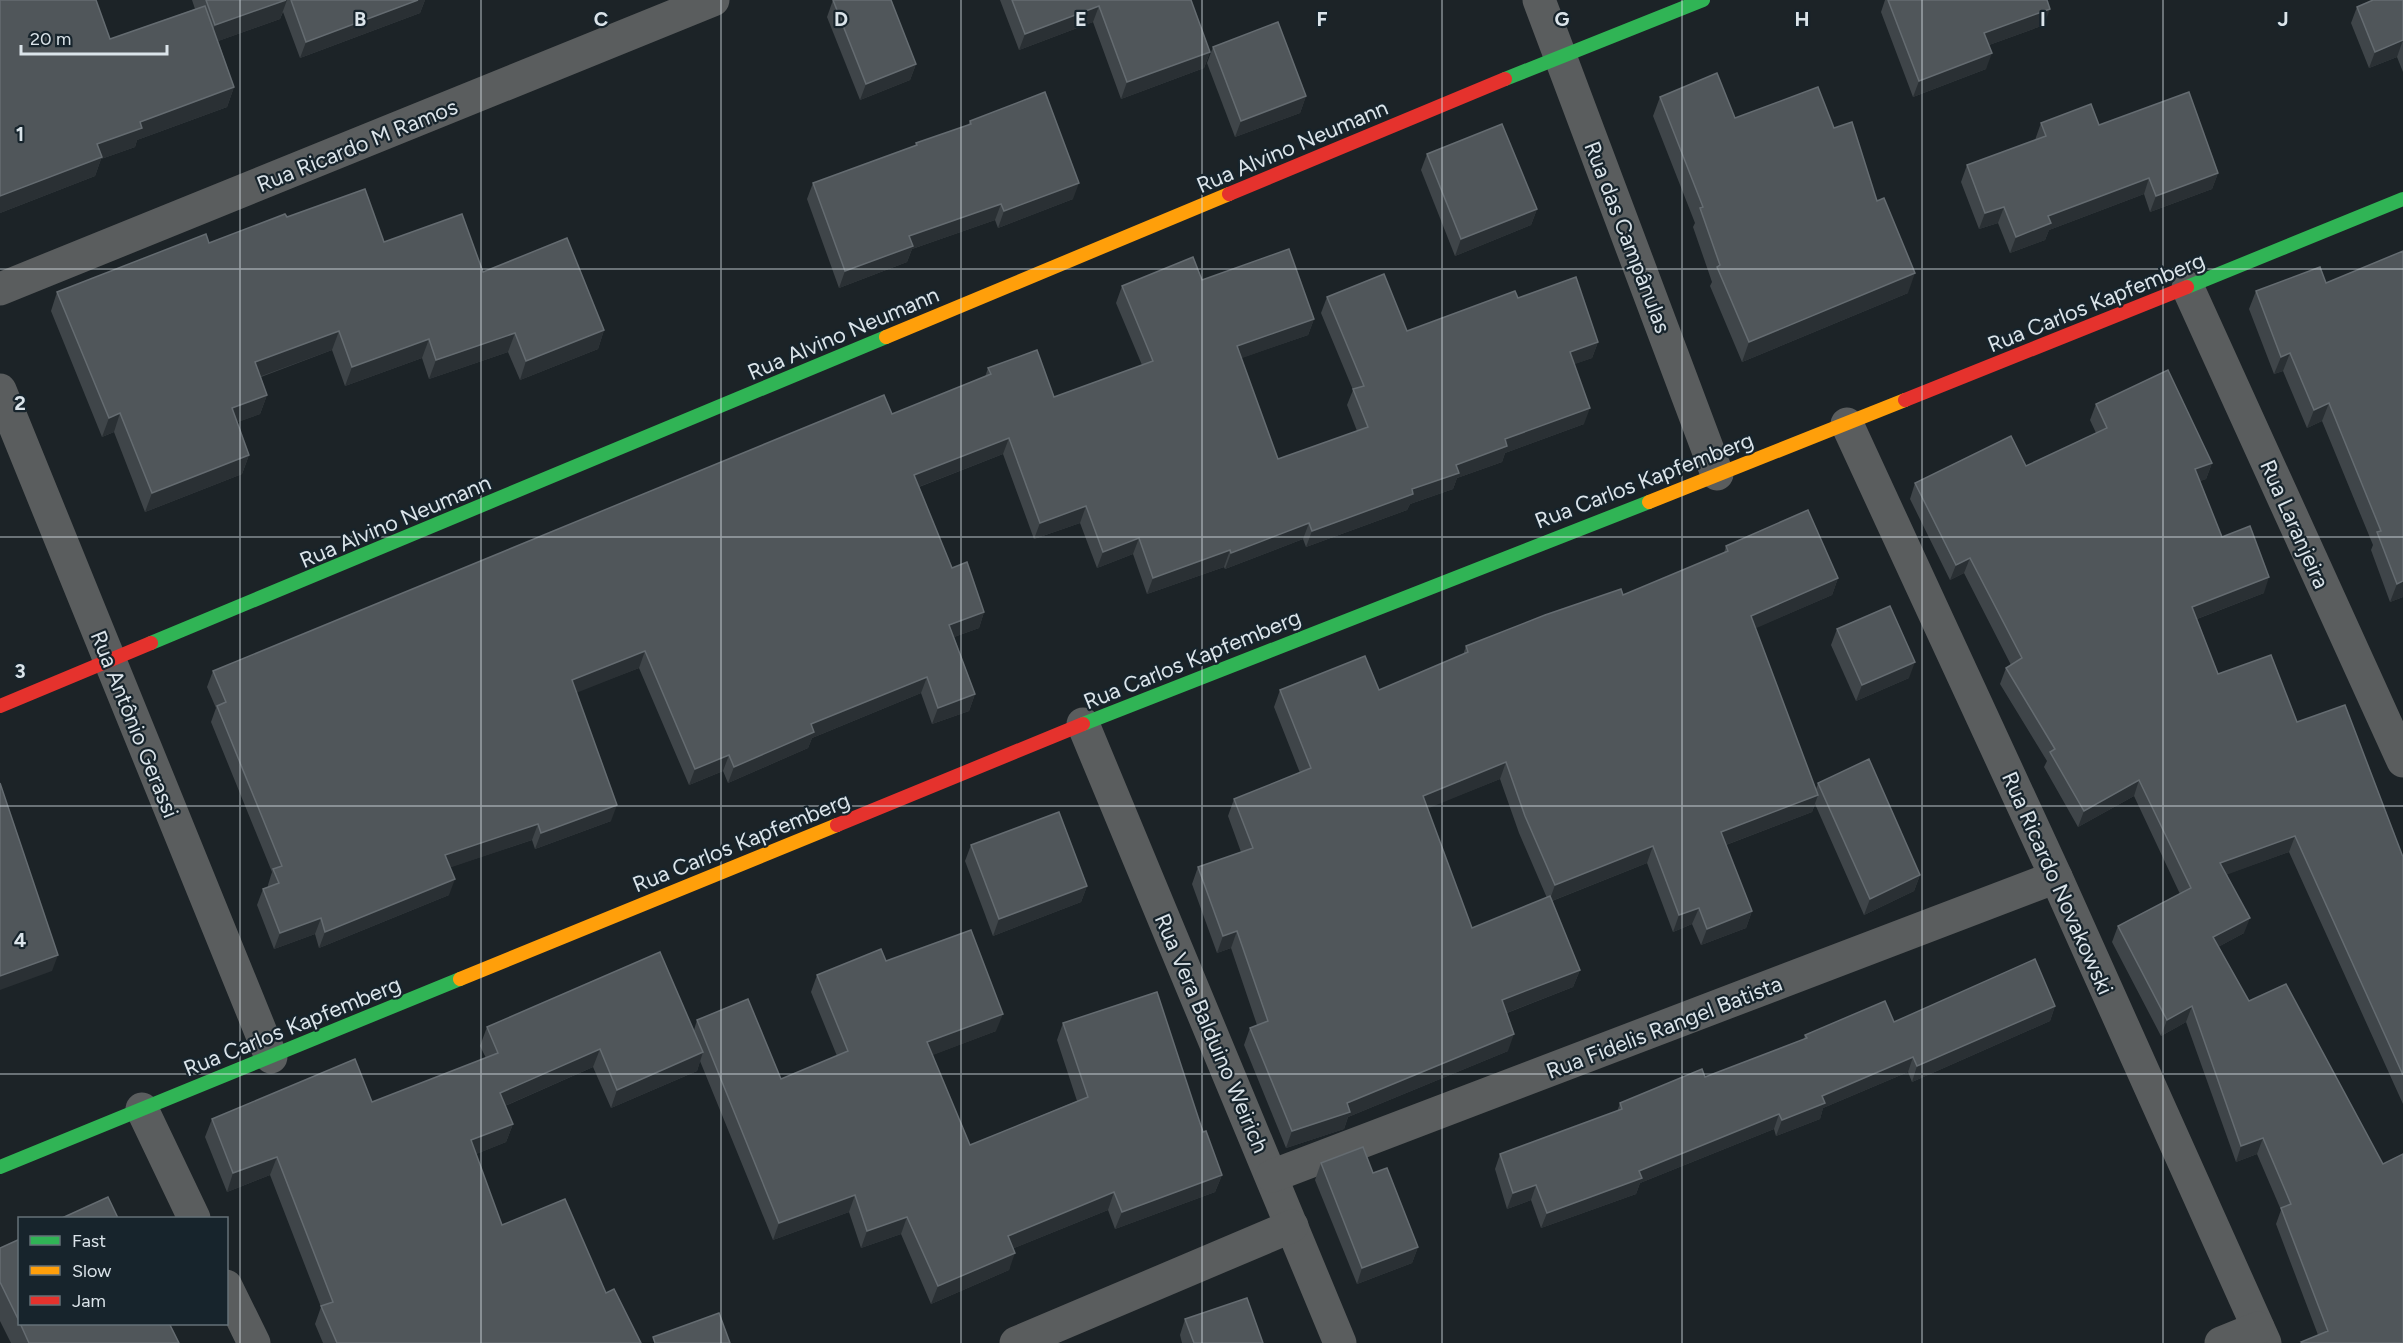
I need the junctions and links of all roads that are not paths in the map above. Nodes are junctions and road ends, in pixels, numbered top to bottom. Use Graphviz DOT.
graph roads {
  1 [pos="713,0"];
  2 [pos="1539,0"];
  3 [pos="1703,0"];
  4 [pos="1561,56"];
  5 [pos="2403,199"];
  6 [pos="2188,288"];
  7 [pos="0,289"];
  8 [pos="0,390"];
  9 [pos="1847,424"];
  10 [pos="1717,474"];
  11 [pos="109,663"];
  12 [pos="0,706"];
  13 [pos="1083,724"];
  14 [pos="2403,761"];
  15 [pos="2056,877"];
  16 [pos="271,1057"];
  17 [pos="142,1109"];
  18 [pos="0,1167"];
  19 [pos="1272,1176"];
  20 [pos="194,1217"];
  21 [pos="1292,1227"];
  22 [pos="228,1290"];
  23 [pos="2262,1336"];
  24 [pos="254,1343"];
  25 [pos="1016,1343"];
  26 [pos="1340,1343"];
  27 [pos="2221,1343"];
  1 -- 7 [label="street, Rua Ricardo M Ramos"];
  2 -- 4 [label="street, Rua das Campânulas"];
  3 -- 4 [label="street, Rua Alvino Neumann"];
  4 -- 10 [label="street, Rua das Campânulas"];
  4 -- 11 [label="street, Rua Alvino Neumann"];
  5 -- 6 [label="street, Rua Carlos Kapfemberg"];
  6 -- 9 [label="street, Rua Carlos Kapfemberg"];
  6 -- 14 [label="street, Rua Laranjeira"];
  8 -- 11 [label="street, Rua Antônio Gerassi"];
  9 -- 10 [label="street, Rua Carlos Kapfemberg"];
  9 -- 15 [label="street, Rua Ricardo Novakowski"];
  10 -- 13 [label="street, Rua Carlos Kapfemberg"];
  11 -- 12 [label="street, Rua Alvino Neumann"];
  11 -- 16 [label="street, Rua Antônio Gerassi"];
  13 -- 16 [label="street, Rua Carlos Kapfemberg"];
  13 -- 19 [label="street, Rua Vera Balduino Weirich"];
  15 -- 19 [label="street, Rua Fidelis Rangel Batista"];
  15 -- 23 [label="street, Rua Ricardo Novakowski"];
  16 -- 17 [label="street, Rua Carlos Kapfemberg"];
  17 -- 18 [label="street, Rua Carlos Kapfemberg"];
  17 -- 20 [label="street"];
  19 -- 21 [label="street, Rua Vera Balduino Weirich"];
  21 -- 25 [label="street"];
  21 -- 26 [label="street, Rua Vera Balduino Weirich"];
  22 -- 24 [label="street"];
  23 -- 27 [label="street"];
}
